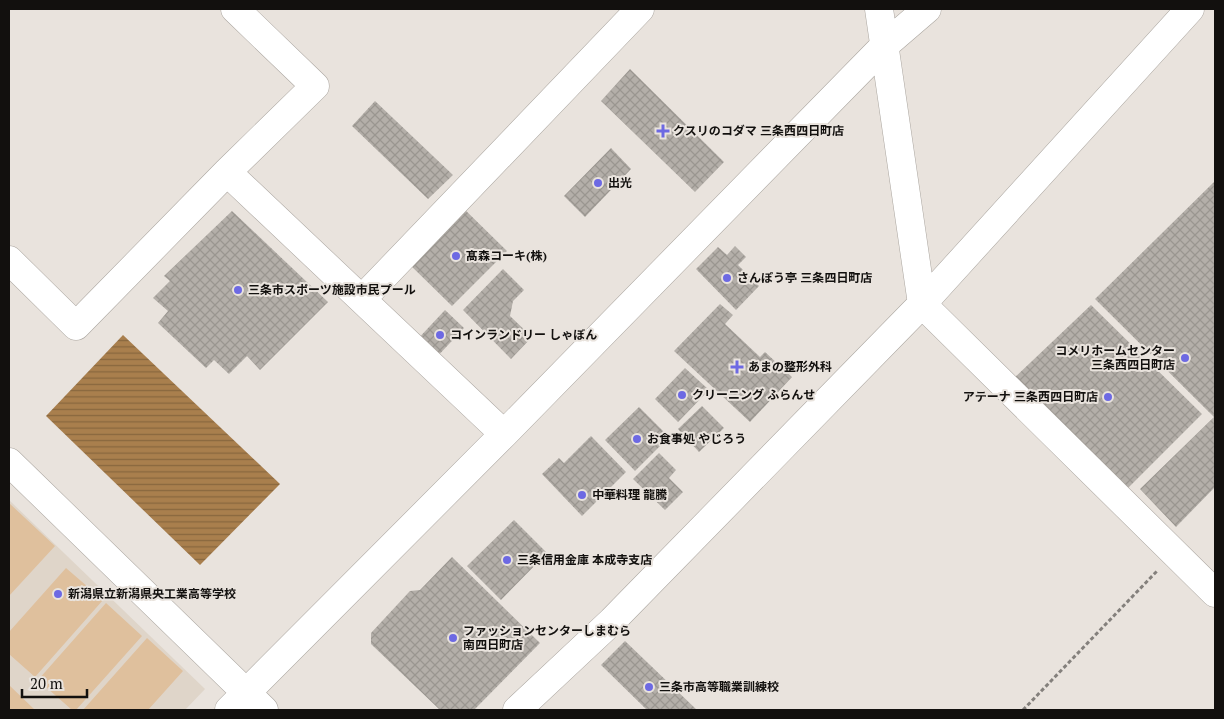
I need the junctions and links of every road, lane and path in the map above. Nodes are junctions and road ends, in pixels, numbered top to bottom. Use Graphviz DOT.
graph roads {
  1 [pos="234,9"];
  2 [pos="640,9"];
  3 [pos="879,9"];
  4 [pos="926,9"];
  5 [pos="1190,9"];
  6 [pos="884,46"];
  7 [pos="227,172"];
  8 [pos="9,260"];
  9 [pos="362,300"];
  10 [pos="922,304"];
  11 [pos="504,434"];
  12 [pos="9,462"];
  13 [pos="1175,552"];
  14 [pos="1215,593"];
  15 [pos="246,704"];
  16 [pos="517,710"];
  17 [pos="1023,710"];
  1 -- 7 [label="street"];
  2 -- 9 [label="street"];
  3 -- 6 [label="street"];
  4 -- 6 [label="street"];
  5 -- 10 [label="street"];
  6 -- 10 [label="street"];
  6 -- 11 [label="street"];
  7 -- 8 [label="street"];
  7 -- 9 [label="street"];
  9 -- 11 [label="street"];
  10 -- 13 [label="street"];
  10 -- 16 [label="street"];
  11 -- 15 [label="street"];
  12 -- 15 [label="street"];
  13 -- 14 [label="street"];
  13 -- 17 [label="path"];
}
